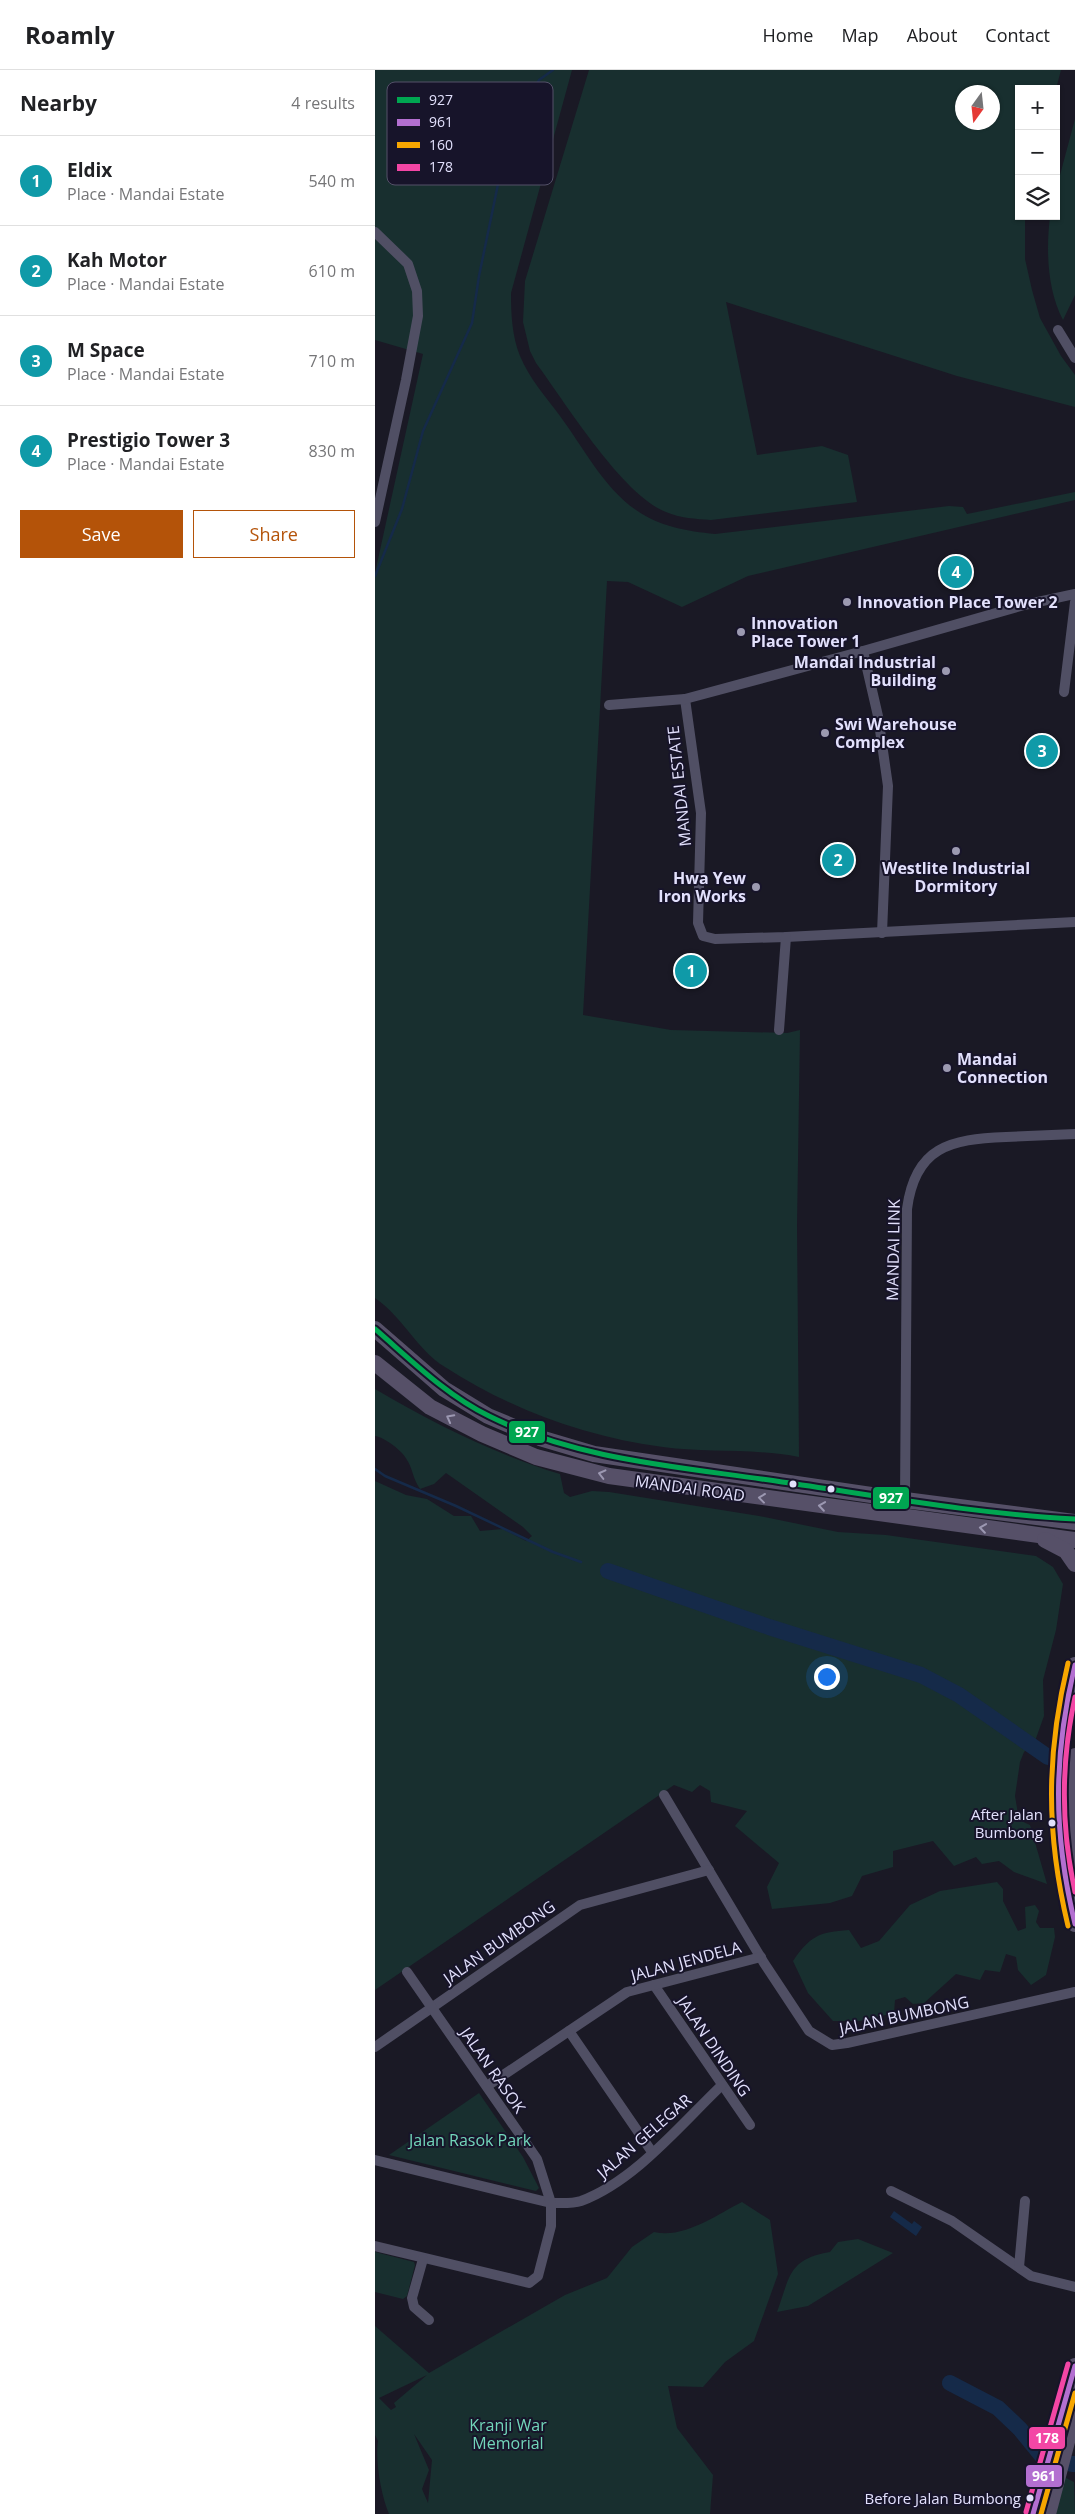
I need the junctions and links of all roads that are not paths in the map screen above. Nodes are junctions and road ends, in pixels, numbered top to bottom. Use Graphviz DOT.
graph roads {
  1 [pos="375,232"];
  2 [pos="1057,330"];
  3 [pos="1075,358"];
  4 [pos="375,522"];
  5 [pos="1075,594"];
  6 [pos="1075,602"];
  7 [pos="863,652"];
  8 [pos="1063,692"];
  9 [pos="685,699"];
  10 [pos="609,705"];
  11 [pos="1075,922"];
  12 [pos="882,932"];
  13 [pos="786,937"];
  14 [pos="779,1030"];
  15 [pos="1075,1134"];
  16 [pos="375,1329"];
  17 [pos="375,1362"];
  18 [pos="723,1474"];
  19 [pos="737,1494"];
  20 [pos="905,1500"];
  21 [pos="1075,1520"];
  22 [pos="1031,1534"];
  23 [pos="1075,1540"];
  24 [pos="1075,1564"];
  25 [pos="1075,1665"];
  26 [pos="1074,1763"];
  27 [pos="664,1796"];
  28 [pos="1075,1867"];
  29 [pos="709,1870"];
  30 [pos="1075,1924"];
  31 [pos="761,1957"];
  32 [pos="407,1972"];
  33 [pos="654,1985"];
  34 [pos="1075,1992"];
  35 [pos="431,2007"];
  36 [pos="569,2031"];
  37 [pos="375,2047"];
  38 [pos="722,2085"];
  39 [pos="487,2086"];
  40 [pos="750,2125"];
  41 [pos="652,2152"];
  42 [pos="375,2160"];
  43 [pos="891,2192"];
  44 [pos="1025,2200"];
  45 [pos="551,2203"];
  46 [pos="375,2246"];
  47 [pos="423,2259"];
  48 [pos="1019,2267"];
  49 [pos="1075,2287"];
  50 [pos="429,2320"];
  51 [pos="1075,2366"];
  52 [pos="1075,2410"];
  53 [pos="1033,2514"];
  54 [pos="1048,2514"];
  1 -- 4 [label="street"];
  2 -- 3 [label="street"];
  5 -- 7 [label="street"];
  6 -- 8 [label="street"];
  7 -- 9 [label="street"];
  7 -- 12 [label="street"];
  9 -- 10 [label="street"];
  9 -- 13 [label="street, MANDAI ESTATE"];
  11 -- 12 [label="street, MANDAI ESTATE"];
  12 -- 13 [label="street, MANDAI ESTATE"];
  13 -- 14 [label="street"];
  15 -- 20 [label="street, MANDAI LINK"];
  16 -- 18 [label="main road, MANDAI ROAD"];
  19 -- 17 [label="main road, MANDAI ROAD, one-way"];
  18 -- 19 [label="main road"];
  18 -- 20 [label="main road, MANDAI ROAD"];
  22 -- 19 [label="main road, MANDAI ROAD, one-way"];
  20 -- 21 [label="main road, MANDAI ROAD"];
  22 -- 23 [label="main road, MANDAI ROAD"];
  22 -- 24 [label="main road"];
  25 -- 30 [label="main road"];
  26 -- 28 [label="main road"];
  27 -- 29 [label="street, JALAN BUMBONG"];
  29 -- 31 [label="street, JALAN BUMBONG"];
  29 -- 35 [label="street, JALAN BUMBONG"];
  31 -- 33 [label="street, JALAN JENDELA"];
  31 -- 34 [label="street, JALAN BUMBONG"];
  32 -- 35 [label="street, JALAN RASOK"];
  33 -- 36 [label="street, JALAN JENDELA"];
  33 -- 38 [label="street, JALAN DINDING"];
  35 -- 37 [label="street, JALAN BUMBONG"];
  35 -- 39 [label="street, JALAN RASOK"];
  36 -- 39 [label="street, JALAN JENDELA"];
  36 -- 41 [label="street"];
  38 -- 40 [label="street, JALAN DINDING"];
  38 -- 41 [label="street, JALAN GELEGAR"];
  39 -- 45 [label="street, JALAN RASOK"];
  41 -- 45 [label="street, JALAN GELEGAR"];
  42 -- 45 [label="street, JALAN GELEGAR"];
  43 -- 48 [label="street"];
  44 -- 48 [label="street"];
  45 -- 47 [label="street, JALAN RASOK"];
  46 -- 47 [label="street"];
  47 -- 50 [label="street"];
  48 -- 49 [label="street"];
  51 -- 53 [label="main road"];
  52 -- 54 [label="main road"];
}
